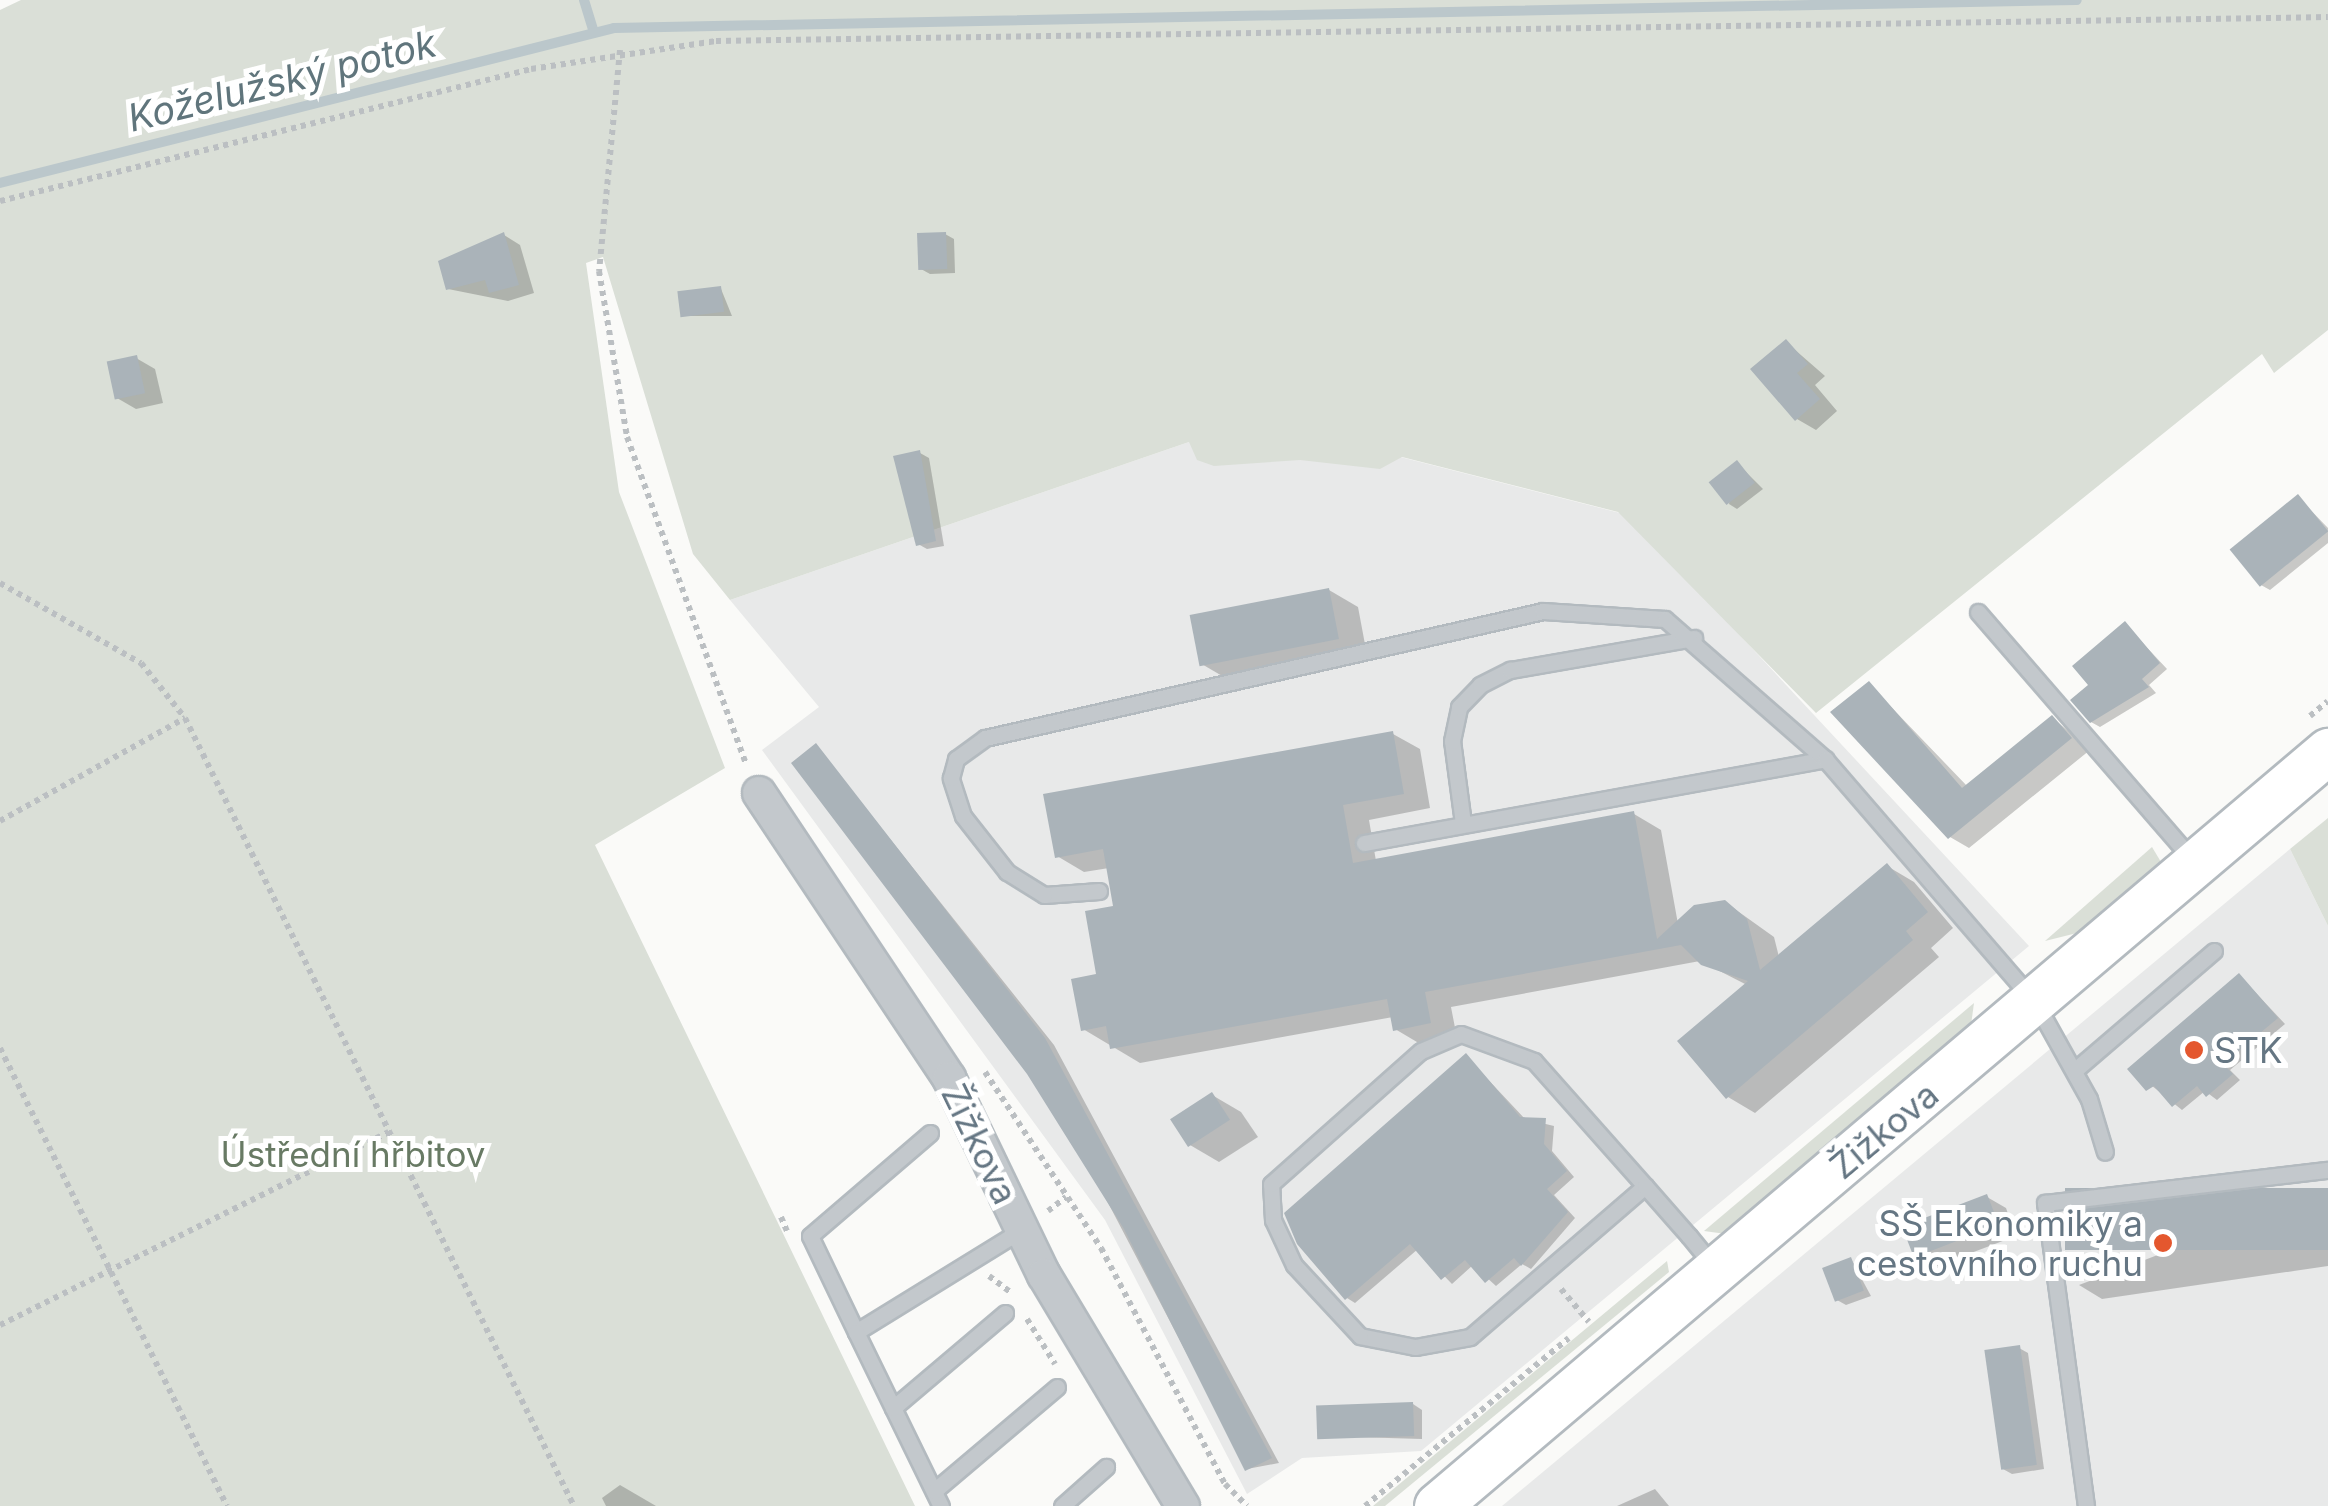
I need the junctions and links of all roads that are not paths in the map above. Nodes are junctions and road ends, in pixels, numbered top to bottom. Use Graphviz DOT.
graph roads {
  1 [pos="1978,612"];
  2 [pos="1694,638"];
  3 [pos="2328,751"];
  4 [pos="1826,760"];
  5 [pos="759,793"];
  6 [pos="1462,823"];
  7 [pos="1364,843"];
  8 [pos="2196,862"];
  9 [pos="1100,891"];
  10 [pos="2214,952"];
  11 [pos="2035,1002"];
  12 [pos="2075,1070"];
  13 [pos="930,1133"];
  14 [pos="2104,1152"];
  15 [pos="2328,1170"];
  16 [pos="1645,1186"];
  17 [pos="1022,1230"];
  18 [pos="1717,1271"];
  19 [pos="1005,1313"];
  20 [pos="856,1332"];
  21 [pos="1060,1381"];
  22 [pos="893,1408"];
  23 [pos="1106,1467"];
  24 [pos="938,1499"];
  25 [pos="1062,1506"];
  26 [pos="1184,1506"];
  27 [pos="1437,1506"];
  28 [pos="2086,1506"];
  1 -- 8 [label="lane"];
  2 -- 4 [label="lane"];
  2 -- 6 [label="lane"];
  2 -- 9 [label="lane"];
  3 -- 8 [label="main road, Žižkova"];
  4 -- 6 [label="lane"];
  4 -- 11 [label="lane"];
  5 -- 17 [label="street, Žižkova"];
  6 -- 7 [label="lane"];
  8 -- 11 [label="main road, Žižkova"];
  10 -- 12 [label="lane"];
  11 -- 12 [label="lane"];
  11 -- 18 [label="main road, Žižkova"];
  12 -- 14 [label="lane"];
  13 -- 20 [label="lane"];
  15 -- 28 [label="lane"];
  16 -- 16 [label="lane"];
  16 -- 18 [label="lane"];
  17 -- 20 [label="lane"];
  17 -- 26 [label="street, Žižkova"];
  18 -- 27 [label="main road, Žižkova"];
  19 -- 22 [label="lane"];
  20 -- 22 [label="lane"];
  21 -- 24 [label="lane"];
  22 -- 24 [label="lane"];
  23 -- 25 [label="lane"];
}
